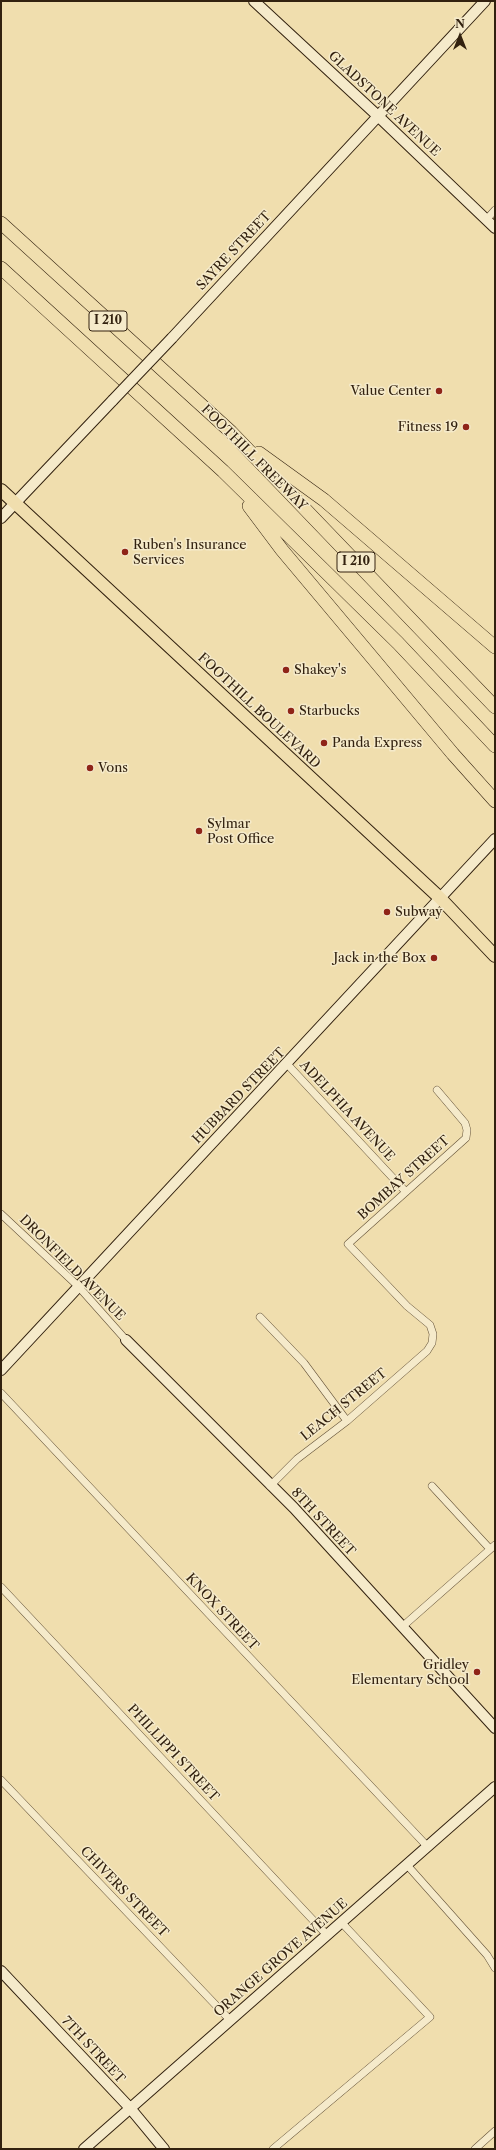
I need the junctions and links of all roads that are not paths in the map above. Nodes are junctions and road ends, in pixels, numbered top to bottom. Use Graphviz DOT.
graph roads {
  1 [pos="254,1"];
  2 [pos="485,1"];
  3 [pos="379,117"];
  4 [pos="495,210"];
  5 [pos="486,220"];
  6 [pos="1,223"];
  7 [pos="495,228"];
  8 [pos="1,268"];
  9 [pos="231,432"];
  10 [pos="223,471"];
  11 [pos="1,490"];
  12 [pos="15,503"];
  13 [pos="1,518"];
  14 [pos="495,647"];
  15 [pos="495,707"];
  16 [pos="495,746"];
  17 [pos="495,801"];
  18 [pos="495,839"];
  19 [pos="440,898"];
  20 [pos="495,956"];
  21 [pos="287,1064"];
  22 [pos="437,1090"];
  23 [pos="406,1192"];
  24 [pos="1,1214"];
  25 [pos="78,1286"];
  26 [pos="260,1317"];
  27 [pos="126,1340"];
  28 [pos="432,1343"];
  29 [pos="1,1370"];
  30 [pos="1,1393"];
  31 [pos="347,1421"];
  32 [pos="270,1486"];
  33 [pos="432,1486"];
  34 [pos="492,1547"];
  35 [pos="1,1587"];
  36 [pos="402,1627"];
  37 [pos="495,1728"];
  38 [pos="1,1780"];
  39 [pos="495,1787"];
  40 [pos="427,1846"];
  41 [pos="406,1865"];
  42 [pos="341,1922"];
  43 [pos="327,1935"];
  44 [pos="495,1968"];
  45 [pos="1,1971"];
  46 [pos="230,2020"];
  47 [pos="130,2108"];
  48 [pos="495,2131"];
  49 [pos="84,2149"];
  50 [pos="164,2149"];
  51 [pos="273,2149"];
  52 [pos="475,2149"];
  1 -- 3 [label="street, GLADSTONE AVENUE"];
  2 -- 3 [label="street, SAYRE STREET"];
  3 -- 5 [label="street, GLADSTONE AVENUE"];
  3 -- 12 [label="street, SAYRE STREET, bridge"];
  4 -- 5 [label="street"];
  5 -- 7 [label="street, GLADSTONE AVENUE"];
  6 -- 9 [label="highway, FOOTHILL FREEWAY / I 210"];
  8 -- 10 [label="highway, I 210"];
  9 -- 14 [label="highway"];
  9 -- 15 [label="highway, FOOTHILL FREEWAY / I 210"];
  10 -- 16 [label="highway, I 210"];
  10 -- 17 [label="highway"];
  11 -- 12 [label="main road, FOOTHILL BOULEVARD"];
  12 -- 13 [label="street, SAYRE STREET"];
  12 -- 19 [label="main road, FOOTHILL BOULEVARD"];
  18 -- 19 [label="street, HUBBARD STREET"];
  19 -- 20 [label="main road, FOOTHILL BOULEVARD"];
  19 -- 21 [label="street, HUBBARD STREET"];
  21 -- 23 [label="street, ADELPHIA AVENUE"];
  21 -- 25 [label="street, HUBBARD STREET"];
  22 -- 23 [label="street, BOMBAY STREET"];
  23 -- 28 [label="street, BOMBAY STREET"];
  24 -- 25 [label="street, DRONFIELD AVENUE"];
  25 -- 27 [label="street, DRONFIELD AVENUE"];
  25 -- 29 [label="street, HUBBARD STREET"];
  26 -- 31 [label="street"];
  27 -- 32 [label="street, 8TH STREET"];
  28 -- 31 [label="street, LEACH STREET"];
  30 -- 40 [label="street, KNOX STREET"];
  31 -- 32 [label="street, LEACH STREET"];
  32 -- 36 [label="street, 8TH STREET"];
  33 -- 34 [label="street"];
  34 -- 36 [label="street"];
  35 -- 43 [label="street, PHILLIPPI STREET"];
  36 -- 37 [label="street, 8TH STREET"];
  38 -- 46 [label="street, CHIVERS STREET"];
  39 -- 40 [label="street, ORANGE GROVE AVENUE"];
  40 -- 41 [label="street, ORANGE GROVE AVENUE"];
  41 -- 42 [label="street, ORANGE GROVE AVENUE"];
  41 -- 44 [label="street"];
  42 -- 43 [label="street, ORANGE GROVE AVENUE"];
  42 -- 51 [label="street"];
  43 -- 46 [label="street, ORANGE GROVE AVENUE"];
  45 -- 47 [label="street, 7TH STREET"];
  46 -- 47 [label="street, ORANGE GROVE AVENUE"];
  47 -- 49 [label="street, ORANGE GROVE AVENUE"];
  47 -- 50 [label="street, 7TH STREET"];
  48 -- 52 [label="street"];
}
